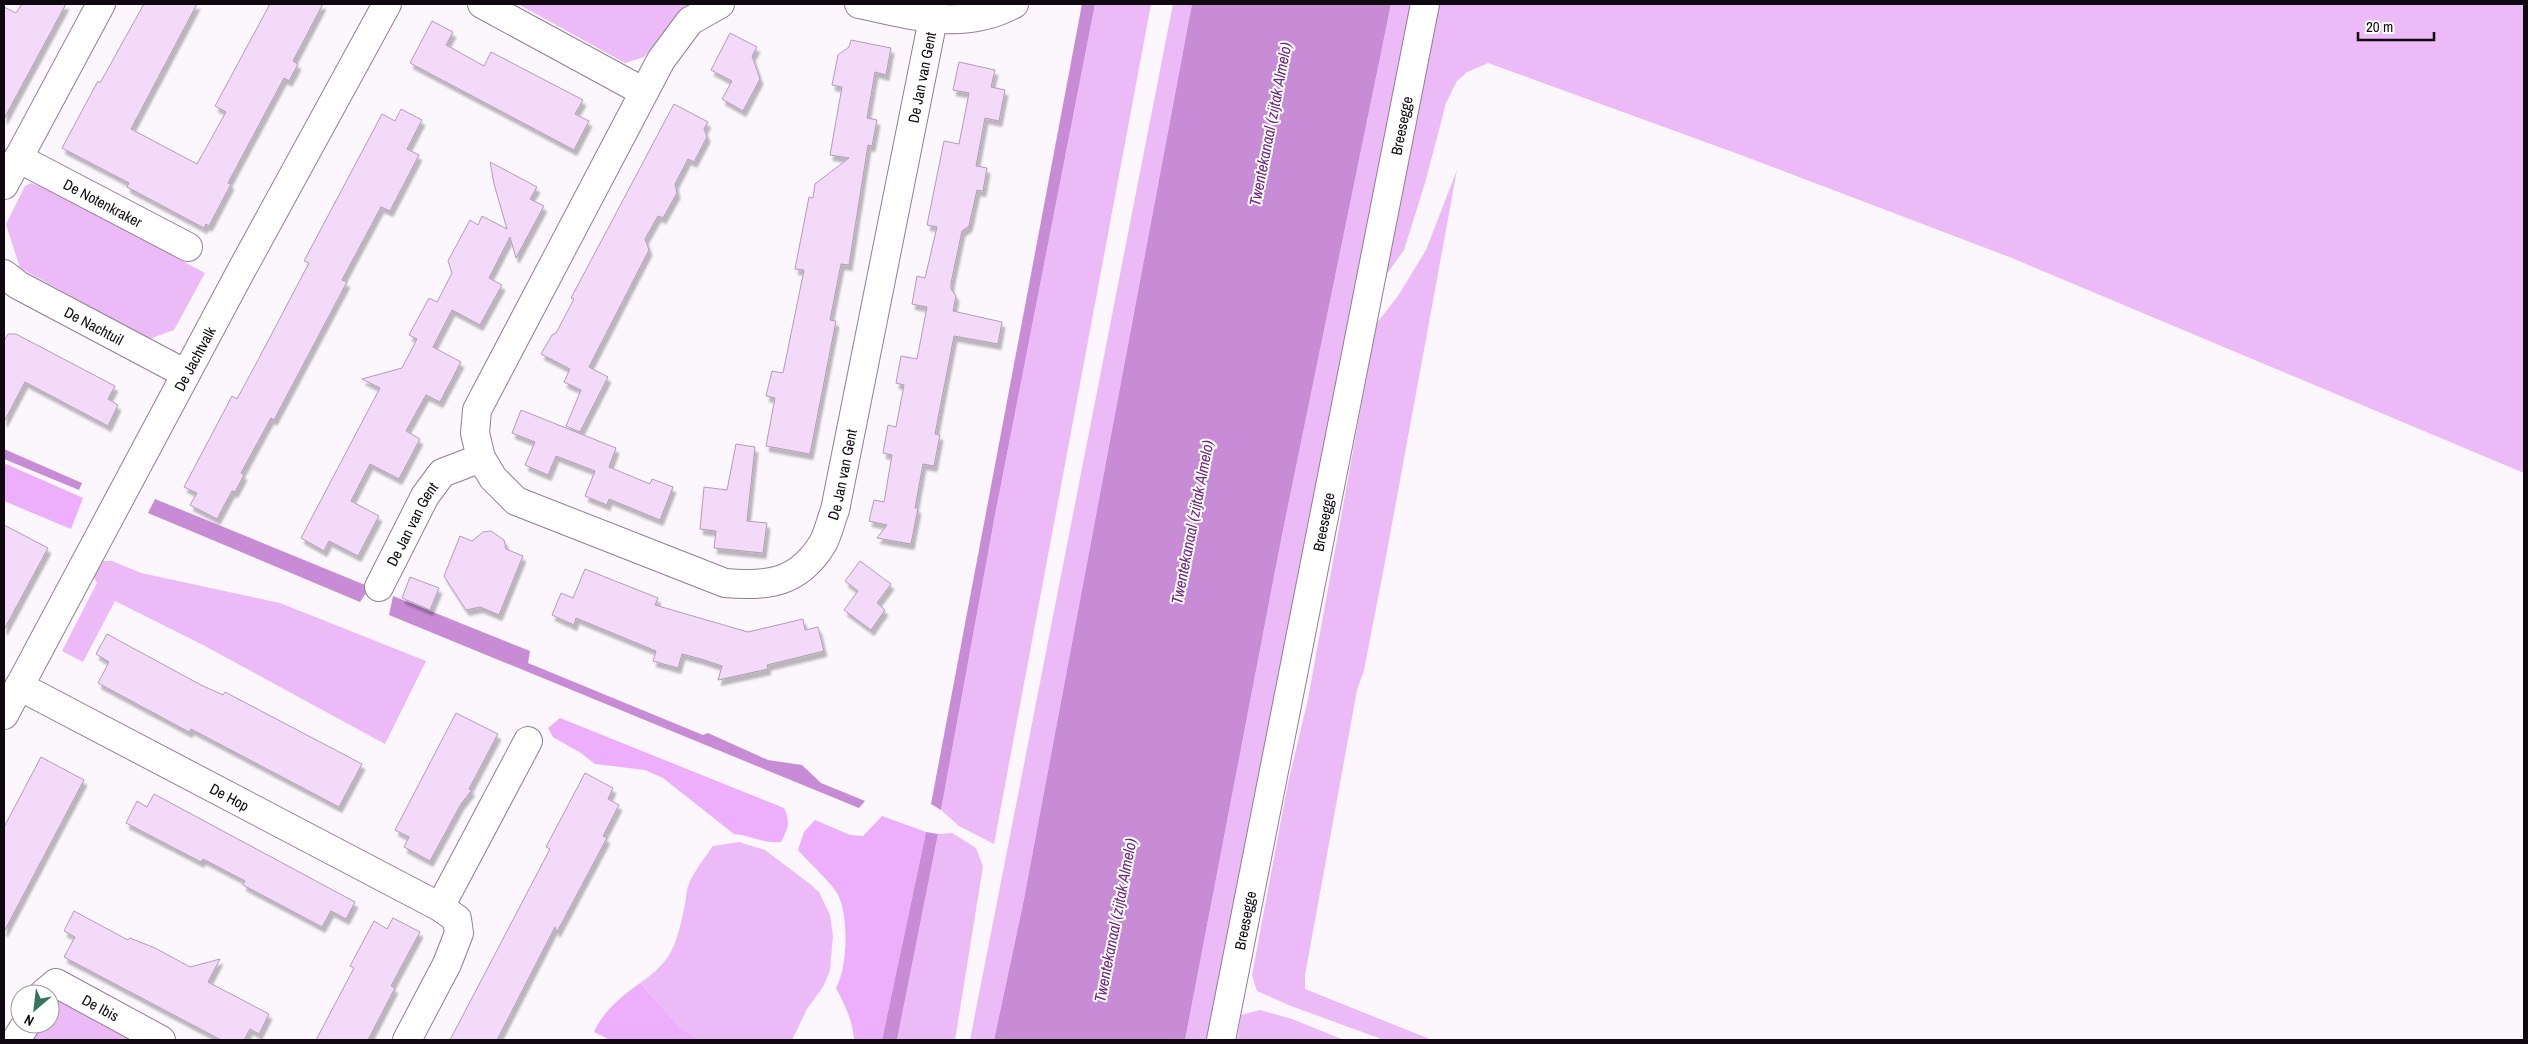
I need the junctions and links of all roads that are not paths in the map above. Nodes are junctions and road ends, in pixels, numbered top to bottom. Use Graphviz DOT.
graph roads {
  1 [pos="101,4"];
  2 [pos="387,4"];
  3 [pos="482,4"];
  4 [pos="720,4"];
  5 [pos="859,4"];
  6 [pos="1014,4"];
  7 [pos="1425,4"];
  8 [pos="933,19"];
  9 [pos="644,92"];
  10 [pos="18,158"];
  11 [pos="4,185"];
  12 [pos="188,247"];
  13 [pos="4,274"];
  14 [pos="186,374"];
  15 [pos="481,458"];
  16 [pos="379,587"];
  17 [pos="19,686"];
  18 [pos="4,715"];
  19 [pos="528,741"];
  20 [pos="440,907"];
  21 [pos="60,985"];
  22 [pos="160,1040"];
  23 [pos="407,1040"];
  24 [pos="1221,1040"];
  1 -- 10 [label="street"];
  2 -- 14 [label="street, De Jachtvalk"];
  3 -- 9 [label="street"];
  4 -- 9 [label="street, De Jan van Gent"];
  5 -- 8 [label="street"];
  6 -- 8 [label="street"];
  7 -- 24 [label="street, Breesegge"];
  8 -- 15 [label="street, De Jan van Gent"];
  9 -- 15 [label="street, De Jan van Gent"];
  10 -- 11 [label="street"];
  10 -- 12 [label="street, De Notenkraker"];
  13 -- 14 [label="street, De Nachtuil"];
  14 -- 17 [label="street, De Jachtvalk"];
  15 -- 16 [label="street, De Jan van Gent"];
  17 -- 18 [label="street, De Jachtvalk"];
  17 -- 20 [label="street, De Hop"];
  19 -- 20 [label="street"];
  20 -- 23 [label="street, De Hop"];
  21 -- 22 [label="street, De Ibis"];
}
